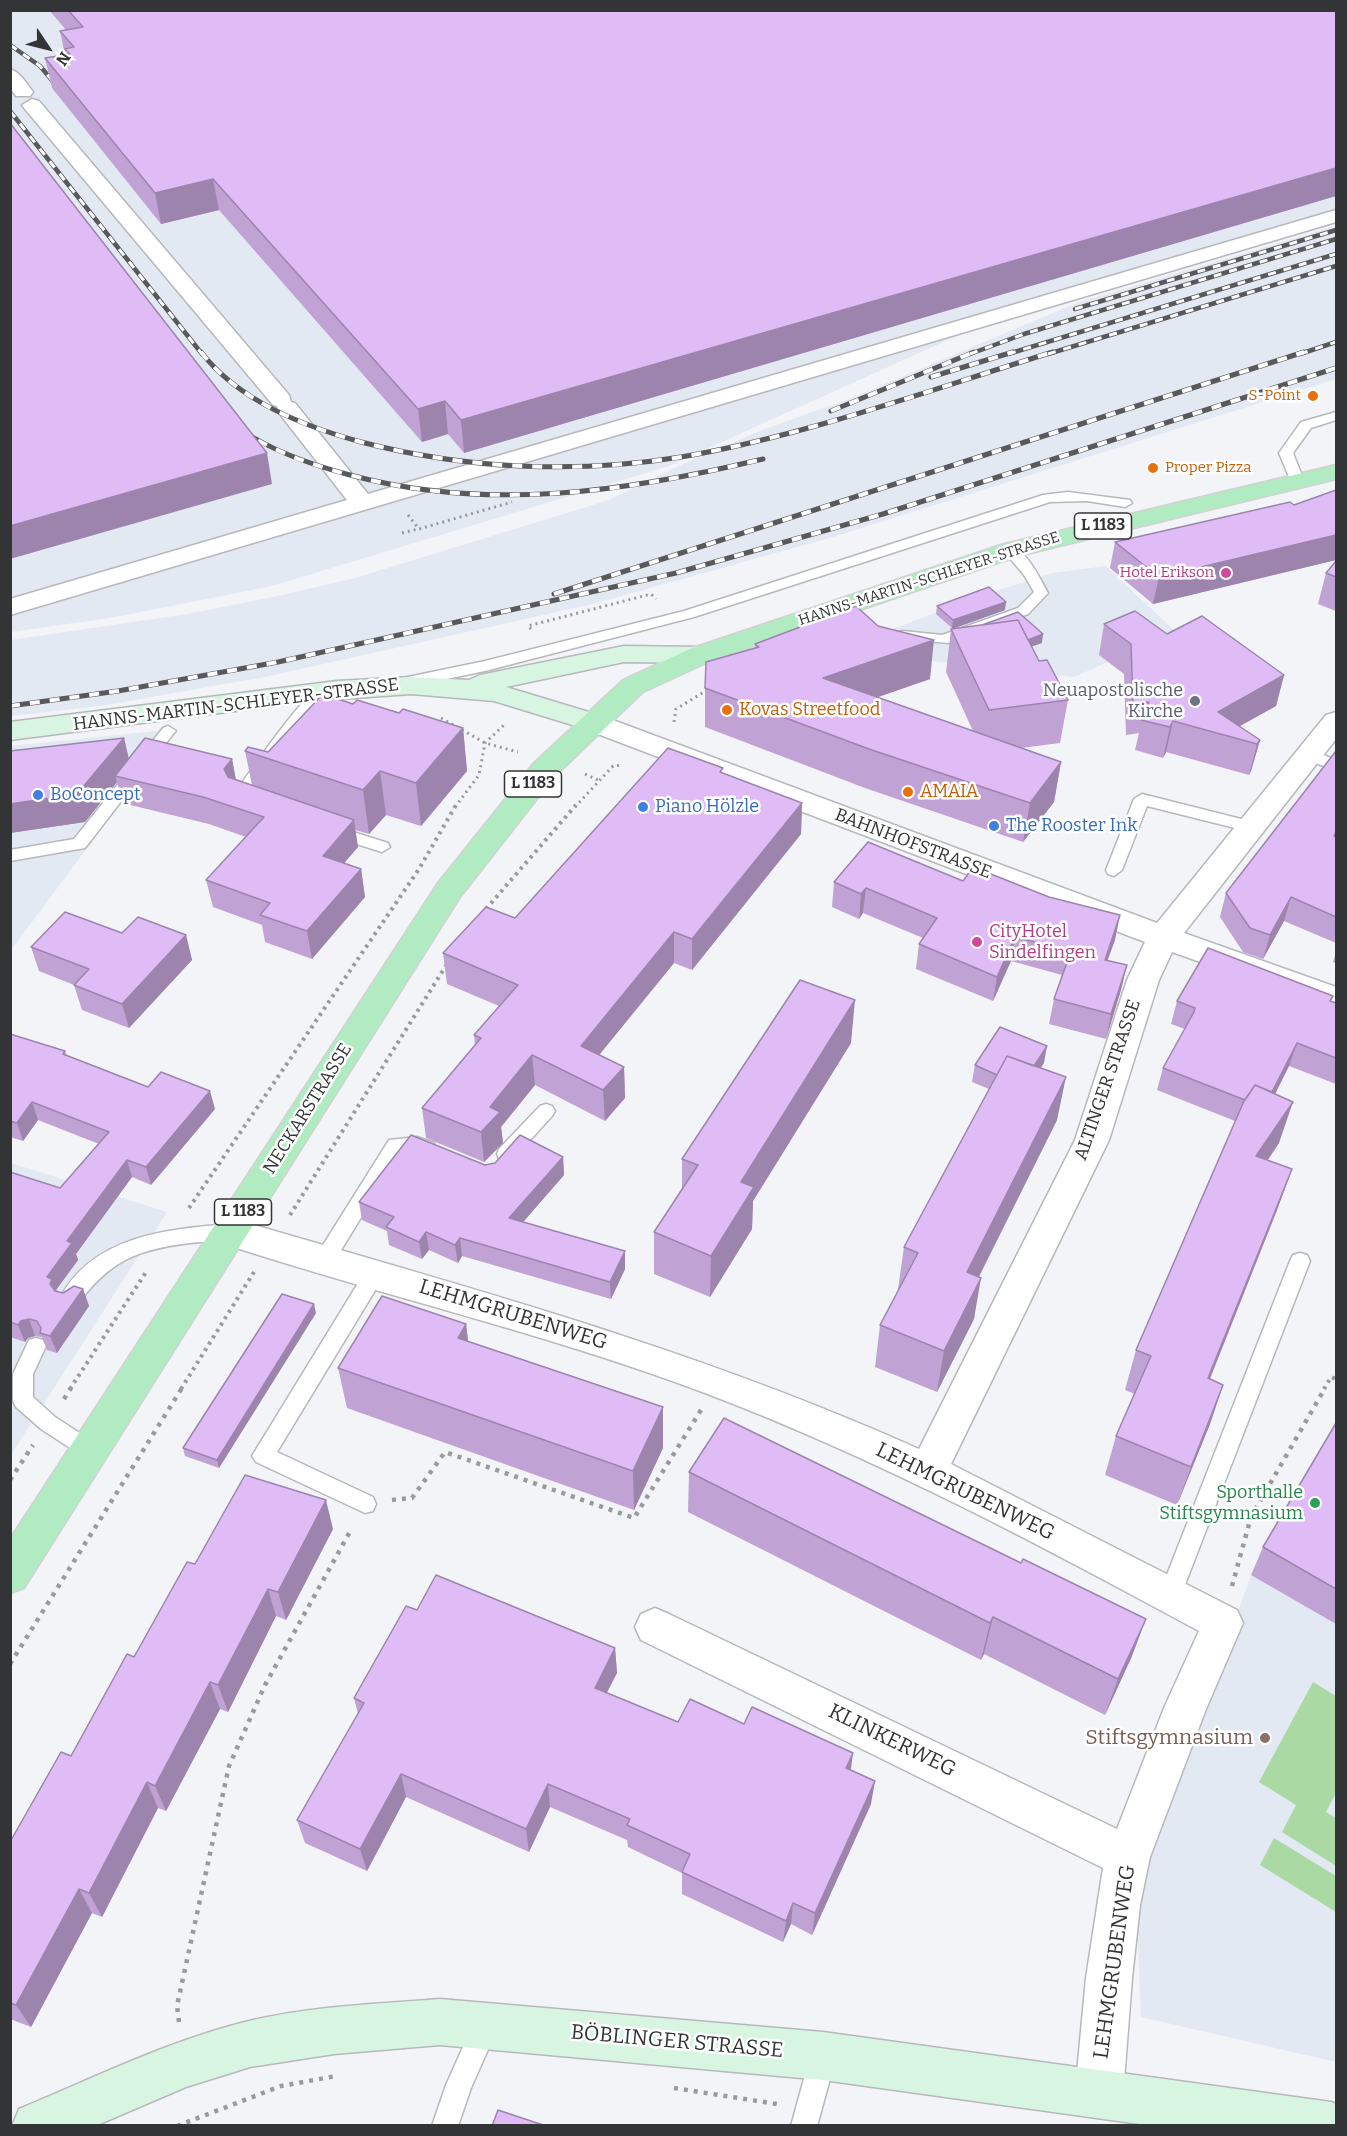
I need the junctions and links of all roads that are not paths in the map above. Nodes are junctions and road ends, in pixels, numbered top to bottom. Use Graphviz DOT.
graph roads {
  1 [pos="10,75"];
  2 [pos="1336,216"];
  3 [pos="1336,416"];
  4 [pos="1336,472"];
  5 [pos="1297,481"];
  6 [pos="1125,503"];
  7 [pos="363,504"];
  8 [pos="1010,550"];
  9 [pos="10,607"];
  10 [pos="889,632"];
  11 [pos="700,655"];
  12 [pos="399,684"];
  13 [pos="461,688"];
  14 [pos="323,691"];
  15 [pos="1336,721"];
  16 [pos="592,722"];
  17 [pos="10,731"];
  18 [pos="168,731"];
  19 [pos="1308,754"];
  20 [pos="1336,766"];
  21 [pos="261,806"];
  22 [pos="316,825"];
  23 [pos="1251,827"];
  24 [pos="382,848"];
  25 [pos="10,856"];
  26 [pos="1114,870"];
  27 [pos="1164,936"];
  28 [pos="1336,999"];
  29 [pos="546,1111"];
  30 [pos="447,1157"];
  31 [pos="495,1167"];
  32 [pos="230,1232"];
  33 [pos="325,1259"];
  34 [pos="1300,1261"];
  35 [pos="375,1273"];
  36 [pos="69,1300"];
  37 [pos="36,1346"];
  38 [pos="17,1380"];
  39 [pos="91,1451"];
  40 [pos="927,1471"];
  41 [pos="365,1504"];
  42 [pos="10,1575"];
  43 [pos="1170,1595"];
  44 [pos="655,1627"];
  45 [pos="1128,1857"];
  46 [pos="486,2025"];
  47 [pos="823,2056"];
  48 [pos="1099,2094"];
  49 [pos="1312,2124"];
  50 [pos="36,2126"];
  51 [pos="445,2126"];
  52 [pos="804,2126"];
  1 -- 7 [label="street"];
  2 -- 7 [label="street"];
  3 -- 5 [label="lane"];
  4 -- 5 [label="main road, HANNS-MARTIN-SCHLEYER-STRASSE / L 1183"];
  5 -- 8 [label="main road, HANNS-MARTIN-SCHLEYER-STRASSE / L 1183"];
  6 -- 12 [label="lane"];
  7 -- 9 [label="street"];
  8 -- 10 [label="lane"];
  8 -- 11 [label="main road, HANNS-MARTIN-SCHLEYER-STRASSE / L 1183"];
  11 -- 13 [label="main road, HANNS-MARTIN-SCHLEYER-STRASSE"];
  11 -- 16 [label="main road, HANNS-MARTIN-SCHLEYER-STRASSE / L 1183"];
  12 -- 13 [label="main road, HANNS-MARTIN-SCHLEYER-STRASSE"];
  12 -- 14 [label="main road, HANNS-MARTIN-SCHLEYER-STRASSE"];
  13 -- 16 [label="main road, HANNS-MARTIN-SCHLEYER-STRASSE"];
  14 -- 17 [label="main road, HANNS-MARTIN-SCHLEYER-STRASSE"];
  14 -- 21 [label="lane"];
  15 -- 19 [label="street, ALTINGER STRASSE"];
  16 -- 27 [label="street, BAHNHOFSTRASSE"];
  16 -- 32 [label="main road, NECKARSTRASSE / L 1183"];
  18 -- 25 [label="lane"];
  19 -- 20 [label="lane"];
  19 -- 23 [label="street, ALTINGER STRASSE"];
  22 -- 24 [label="lane"];
  23 -- 26 [label="lane"];
  23 -- 27 [label="street, ALTINGER STRASSE"];
  27 -- 28 [label="street, BAHNHOFSTRASSE"];
  27 -- 40 [label="street, ALTINGER STRASSE"];
  29 -- 31 [label="lane"];
  30 -- 33 [label="lane"];
  32 -- 33 [label="street, LEHMGRUBENWEG"];
  32 -- 36 [label="lane"];
  32 -- 39 [label="main road, NECKARSTRASSE / L 1183"];
  33 -- 35 [label="street, LEHMGRUBENWEG"];
  34 -- 43 [label="lane"];
  35 -- 40 [label="street, LEHMGRUBENWEG"];
  35 -- 41 [label="lane"];
  37 -- 38 [label="lane"];
  38 -- 39 [label="lane"];
  39 -- 42 [label="main road, NECKARSTRASSE / L 1183"];
  40 -- 43 [label="street, LEHMGRUBENWEG"];
  43 -- 45 [label="street, LEHMGRUBENWEG"];
  44 -- 45 [label="street, KLINKERWEG"];
  45 -- 48 [label="street, LEHMGRUBENWEG"];
  46 -- 47 [label="main road, BÖBLINGER STRASSE"];
  46 -- 50 [label="main road, BÖBLINGER STRASSE"];
  46 -- 51 [label="lane"];
  47 -- 48 [label="main road, BÖBLINGER STRASSE"];
  47 -- 52 [label="lane"];
  48 -- 49 [label="main road, BÖBLINGER STRASSE"];
}
